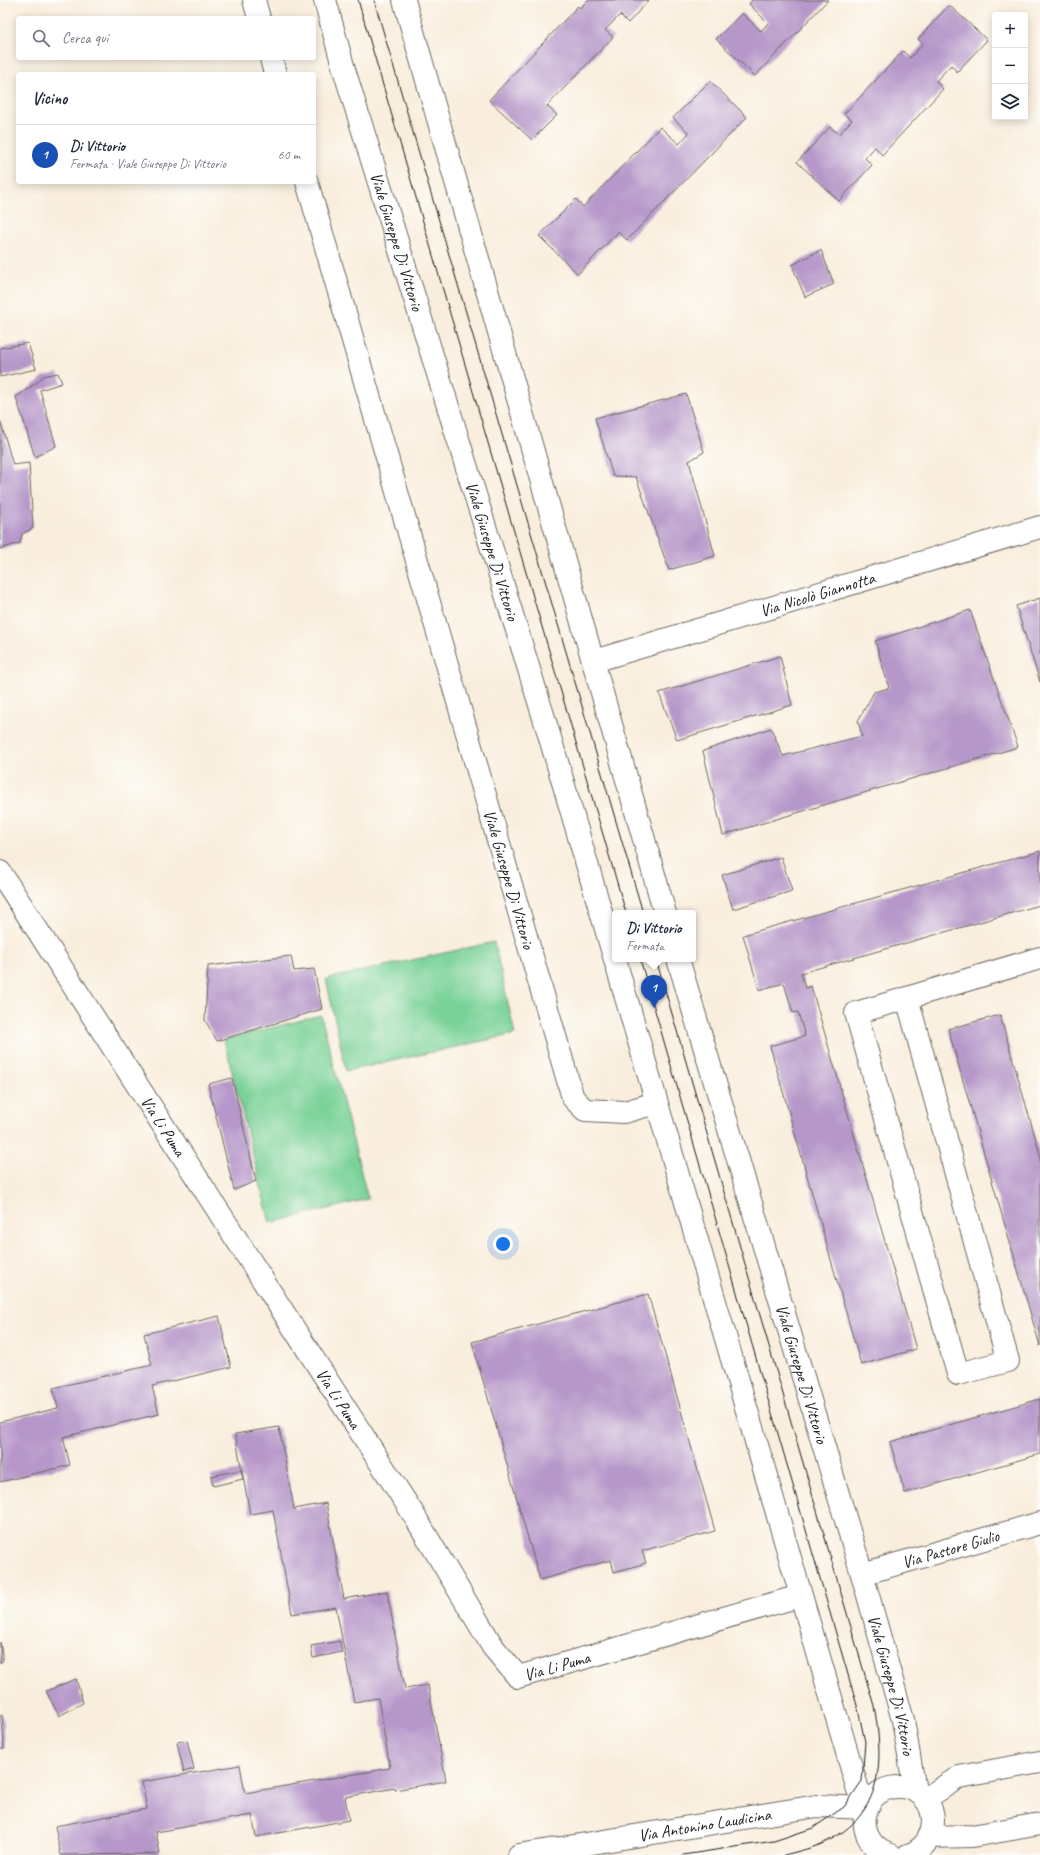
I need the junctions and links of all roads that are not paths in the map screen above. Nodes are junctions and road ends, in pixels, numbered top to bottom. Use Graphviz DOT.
graph roads {
  1 [pos="254,0"];
  2 [pos="325,0"];
  3 [pos="404,0"];
  4 [pos="258,16"];
  5 [pos="272,60"];
  6 [pos="275,72"];
  7 [pos="308,184"];
  8 [pos="1040,526"];
  9 [pos="594,661"];
  10 [pos="0,872"];
  11 [pos="664,910"];
  12 [pos="612,951"];
  13 [pos="1040,958"];
  14 [pos="615,962"];
  15 [pos="679,962"];
  16 [pos="908,998"];
  17 [pos="656,1103"];
  18 [pos="1040,1523"];
  19 [pos="862,1574"];
  20 [pos="800,1596"];
  21 [pos="1040,1762"];
  22 [pos="920,1795"];
  23 [pos="868,1805"];
  24 [pos="1040,1824"];
  25 [pos="929,1838"];
  26 [pos="878,1854"];
  27 [pos="518,1855"];
  28 [pos="908,1855"];
  1 -- 4 [label="street"];
  2 -- 12 [label="street, Viale Giuseppe Di Vittorio"];
  3 -- 9 [label="street"];
  5 -- 6 [label="street"];
  7 -- 17 [label="street, Viale Giuseppe Di Vittorio"];
  8 -- 9 [label="street, Via Nicolò Giannotta"];
  9 -- 11 [label="street"];
  10 -- 20 [label="street, Via Li Puma"];
  13 -- 16 [label="street"];
  14 -- 17 [label="street, Viale Giuseppe Di Vittorio"];
  15 -- 19 [label="street, Viale Giuseppe Di Vittorio"];
  16 -- 16 [label="street"];
  17 -- 20 [label="street, Viale Giuseppe Di Vittorio"];
  18 -- 19 [label="street, Via Pastore Giulio"];
  19 -- 22 [label="street, Viale Giuseppe Di Vittorio"];
  20 -- 23 [label="street, Viale Giuseppe Di Vittorio"];
  21 -- 22 [label="street"];
  22 -- 23 [label="street"];
  22 -- 25 [label="street, Viale Giuseppe Di Vittorio"];
  23 -- 26 [label="street"];
  23 -- 27 [label="street, Via Antonino Laudicina"];
  24 -- 25 [label="street"];
  25 -- 28 [label="street"];
}
